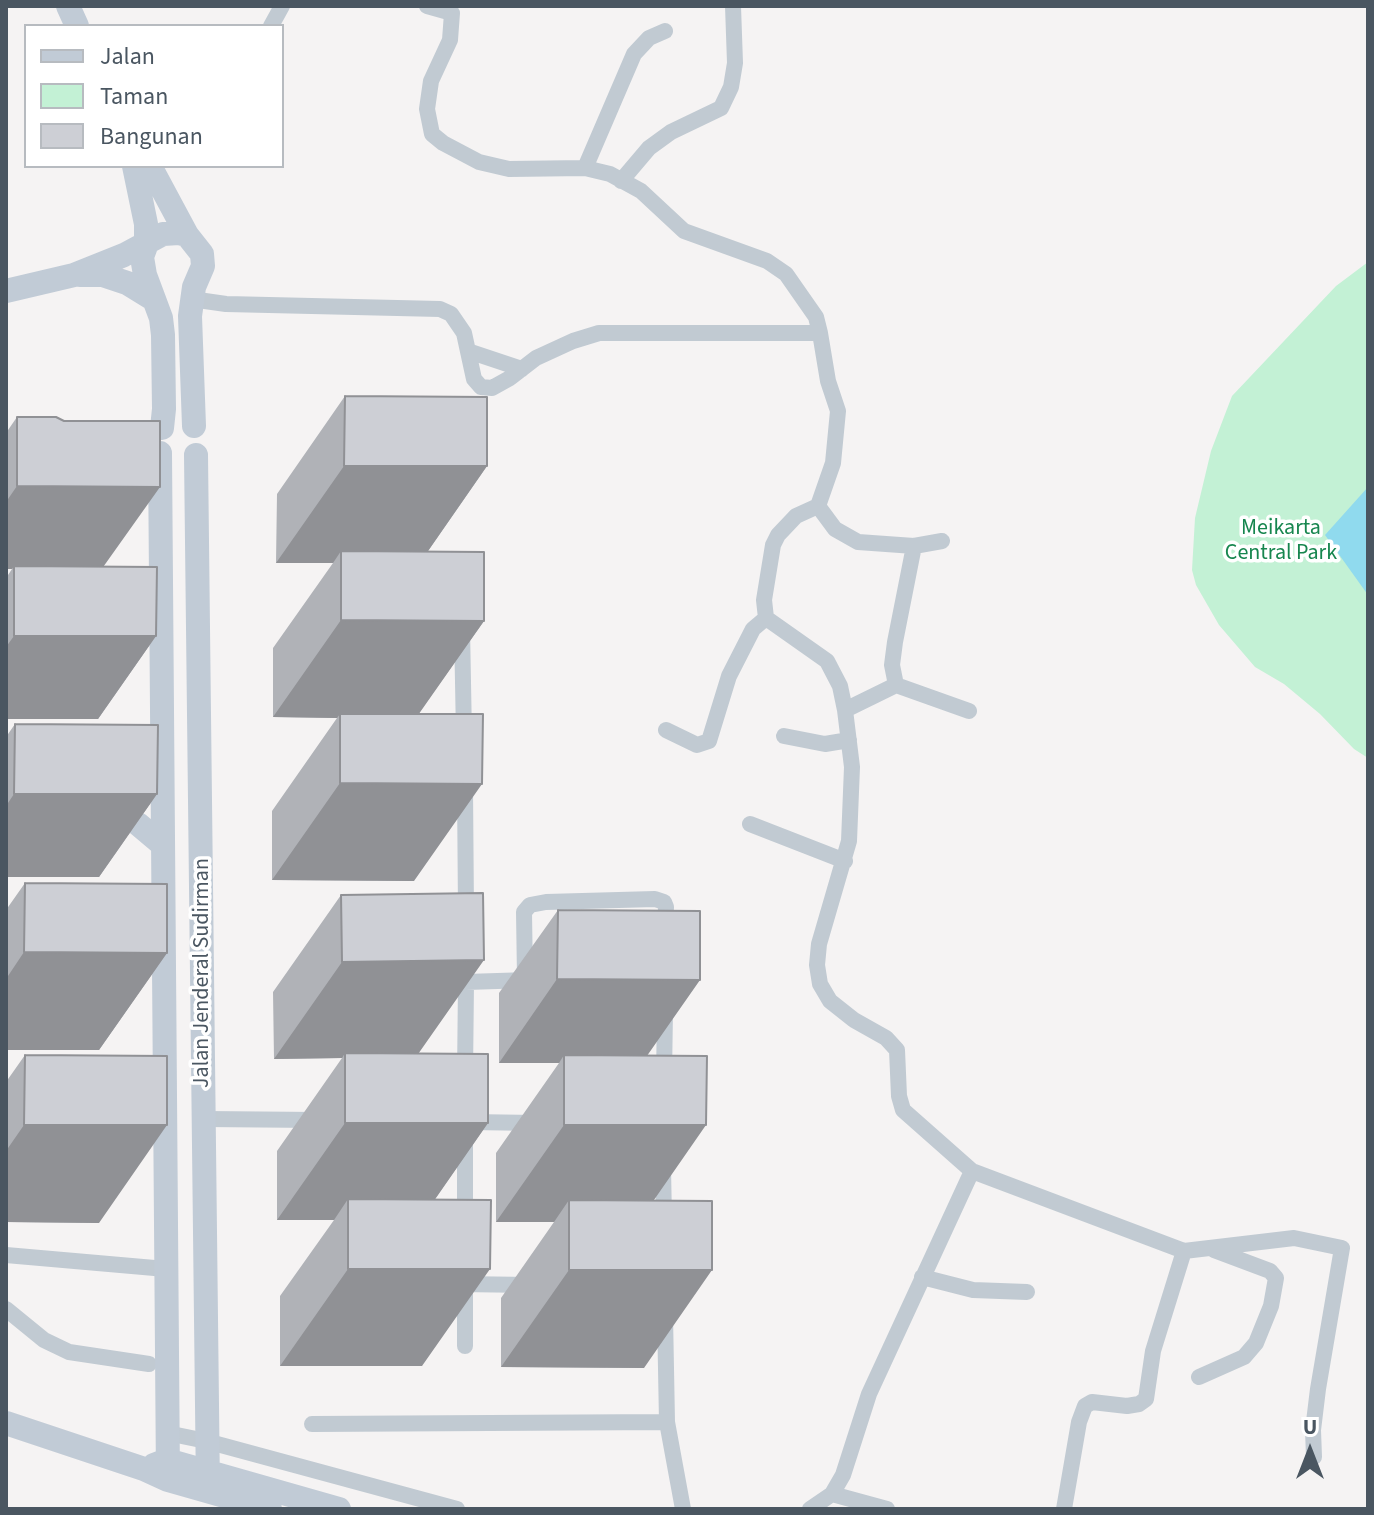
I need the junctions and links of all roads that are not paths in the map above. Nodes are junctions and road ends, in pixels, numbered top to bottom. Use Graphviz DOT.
graph roads {
  1 [pos="282,6"];
  2 [pos="427,6"];
  3 [pos="733,6"];
  4 [pos="454,10"];
  5 [pos="272,24"];
  6 [pos="665,31"];
  7 [pos="134,168"];
  8 [pos="151,168"];
  9 [pos="585,168"];
  10 [pos="621,181"];
  11 [pos="187,235"];
  12 [pos="146,246"];
  13 [pos="74,275"];
  14 [pos="6,291"];
  15 [pos="191,299"];
  16 [pos="155,303"];
  17 [pos="814,333"];
  18 [pos="468,351"];
  19 [pos="522,369"];
  20 [pos="194,426"];
  21 [pos="155,440"];
  22 [pos="196,455"];
  23 [pos="818,506"];
  24 [pos="942,541"];
  25 [pos="914,546"];
  26 [pos="766,618"];
  27 [pos="453,622"];
  28 [pos="896,685"];
  29 [pos="845,710"];
  30 [pos="969,711"];
  31 [pos="666,730"];
  32 [pos="784,736"];
  33 [pos="849,740"];
  34 [pos="138,824"];
  35 [pos="750,824"];
  36 [pos="163,845"];
  37 [pos="845,861"];
  38 [pos="659,944"];
  39 [pos="466,982"];
  40 [pos="666,996"];
  41 [pos="664,1097"];
  42 [pos="461,1112"];
  43 [pos="205,1119"];
  44 [pos="328,1121"];
  45 [pos="558,1123"];
  46 [pos="663,1157"];
  47 [pos="972,1171"];
  48 [pos="664,1237"];
  49 [pos="465,1240"];
  50 [pos="1208,1249"];
  51 [pos="1184,1251"];
  52 [pos="6,1255"];
  53 [pos="166,1269"];
  54 [pos="465,1277"];
  55 [pos="922,1277"];
  56 [pos="435,1284"];
  57 [pos="542,1285"];
  58 [pos="1027,1292"];
  59 [pos="665,1301"];
  60 [pos="147,1304"];
  61 [pos="6,1309"];
  62 [pos="166,1325"];
  63 [pos="465,1346"];
  64 [pos="149,1364"];
  65 [pos="1199,1377"];
  66 [pos="667,1422"];
  67 [pos="6,1423"];
  68 [pos="312,1424"];
  69 [pos="167,1433"];
  70 [pos="206,1441"];
  71 [pos="1314,1457"];
  72 [pos="167,1470"];
  73 [pos="208,1482"];
  74 [pos="832,1494"];
  75 [pos="270,1509"];
  76 [pos="339,1509"];
  77 [pos="457,1509"];
  78 [pos="683,1509"];
  79 [pos="810,1509"];
  80 [pos="887,1509"];
  81 [pos="1064,1509"];
  1 -- 5 [label="street"];
  2 -- 4 [label="street"];
  3 -- 10 [label="street"];
  4 -- 9 [label="street"];
  6 -- 9 [label="street"];
  7 -- 12 [label="street, Jalan Jenderal Sudirman"];
  8 -- 11 [label="street"];
  9 -- 10 [label="street"];
  10 -- 23 [label="street"];
  11 -- 12 [label="street"];
  11 -- 15 [label="street"];
  12 -- 13 [label="street"];
  12 -- 16 [label="street, Jalan Jenderal Sudirman"];
  13 -- 14 [label="street"];
  13 -- 16 [label="street"];
  15 -- 18 [label="street"];
  15 -- 20 [label="street"];
  16 -- 21 [label="street, Jalan Jenderal Sudirman"];
  17 -- 19 [label="street"];
  18 -- 19 [label="street"];
  18 -- 19 [label="street"];
  20 -- 21 [label="street"];
  20 -- 22 [label="street"];
  21 -- 22 [label="street"];
  21 -- 36 [label="street, Jalan Jenderal Sudirman"];
  22 -- 43 [label="street, Jalan Jenderal Sudirman"];
  23 -- 25 [label="street"];
  23 -- 26 [label="street"];
  24 -- 25 [label="street"];
  25 -- 28 [label="street"];
  26 -- 29 [label="street"];
  26 -- 31 [label="street"];
  27 -- 39 [label="street"];
  28 -- 29 [label="street"];
  28 -- 30 [label="street"];
  29 -- 33 [label="street"];
  32 -- 33 [label="street"];
  33 -- 37 [label="street"];
  34 -- 36 [label="street"];
  35 -- 37 [label="street"];
  36 -- 53 [label="street, Jalan Jenderal Sudirman"];
  37 -- 47 [label="street"];
  38 -- 39 [label="street"];
  39 -- 42 [label="street"];
  40 -- 41 [label="street"];
  42 -- 45 [label="street"];
  42 -- 49 [label="street"];
  43 -- 44 [label="street"];
  43 -- 70 [label="street, Jalan Jenderal Sudirman"];
  46 -- 48 [label="street"];
  47 -- 51 [label="street"];
  47 -- 55 [label="street"];
  50 -- 51 [label="street"];
  50 -- 65 [label="street"];
  50 -- 71 [label="street"];
  51 -- 81 [label="street"];
  52 -- 53 [label="street"];
  53 -- 62 [label="street, Jalan Jenderal Sudirman"];
  54 -- 56 [label="street"];
  54 -- 57 [label="street"];
  54 -- 63 [label="street"];
  55 -- 58 [label="street"];
  55 -- 74 [label="street"];
  59 -- 66 [label="street"];
  60 -- 62 [label="street"];
  61 -- 64 [label="street"];
  62 -- 69 [label="street, Jalan Jenderal Sudirman"];
  66 -- 68 [label="street"];
  66 -- 78 [label="street"];
  67 -- 72 [label="street"];
  69 -- 70 [label="street"];
  69 -- 72 [label="street, Jalan Jenderal Sudirman"];
  70 -- 73 [label="street, Jalan Jenderal Sudirman"];
  70 -- 77 [label="street"];
  72 -- 73 [label="street"];
  73 -- 75 [label="street"];
  73 -- 76 [label="street"];
  74 -- 79 [label="street"];
  74 -- 80 [label="street"];
}
